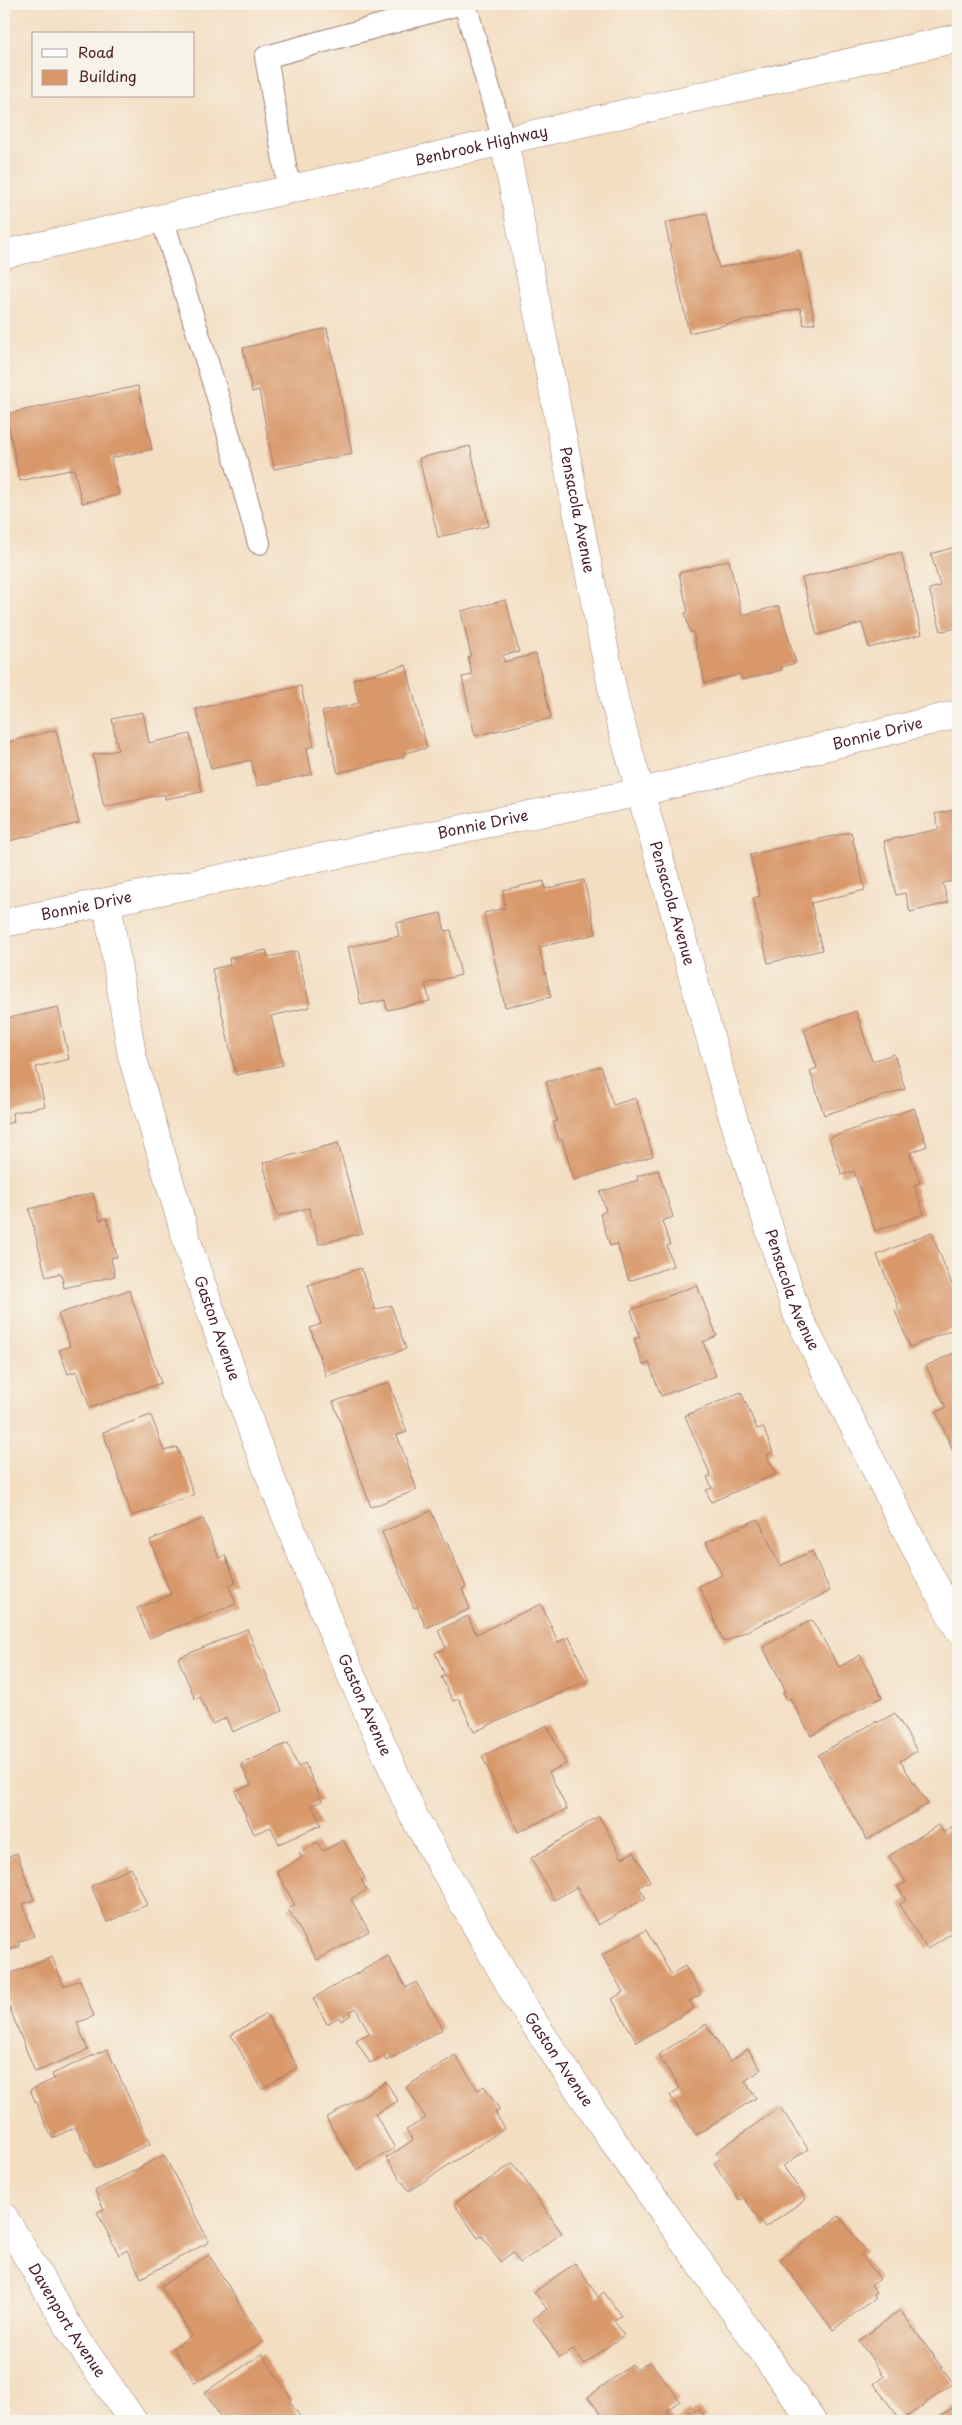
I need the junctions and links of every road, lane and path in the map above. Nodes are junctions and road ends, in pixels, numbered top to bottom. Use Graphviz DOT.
graph roads {
  1 [pos="459,4"];
  2 [pos="465,4"];
  3 [pos="958,38"];
  4 [pos="504,141"];
  5 [pos="289,189"];
  6 [pos="162,218"];
  7 [pos="4,254"];
  8 [pos="259,543"];
  9 [pos="958,714"];
  10 [pos="641,792"];
  11 [pos="107,902"];
  12 [pos="4,923"];
  13 [pos="958,1628"];
  14 [pos="4,2217"];
  15 [pos="134,2421"];
  16 [pos="812,2421"];
  1 -- 5 [label="lane"];
  2 -- 4 [label="lane"];
  3 -- 4 [label="street, Benbrook Highway"];
  4 -- 5 [label="street, Benbrook Highway"];
  4 -- 10 [label="street, Pensacola Avenue"];
  5 -- 6 [label="street, Benbrook Highway"];
  6 -- 7 [label="street, Benbrook Highway"];
  6 -- 8 [label="lane"];
  9 -- 10 [label="street, Bonnie Drive"];
  10 -- 11 [label="street, Bonnie Drive"];
  10 -- 13 [label="street, Pensacola Avenue"];
  11 -- 12 [label="street, Bonnie Drive"];
  11 -- 16 [label="street, Gaston Avenue"];
  14 -- 15 [label="street, Davenport Avenue"];
}
